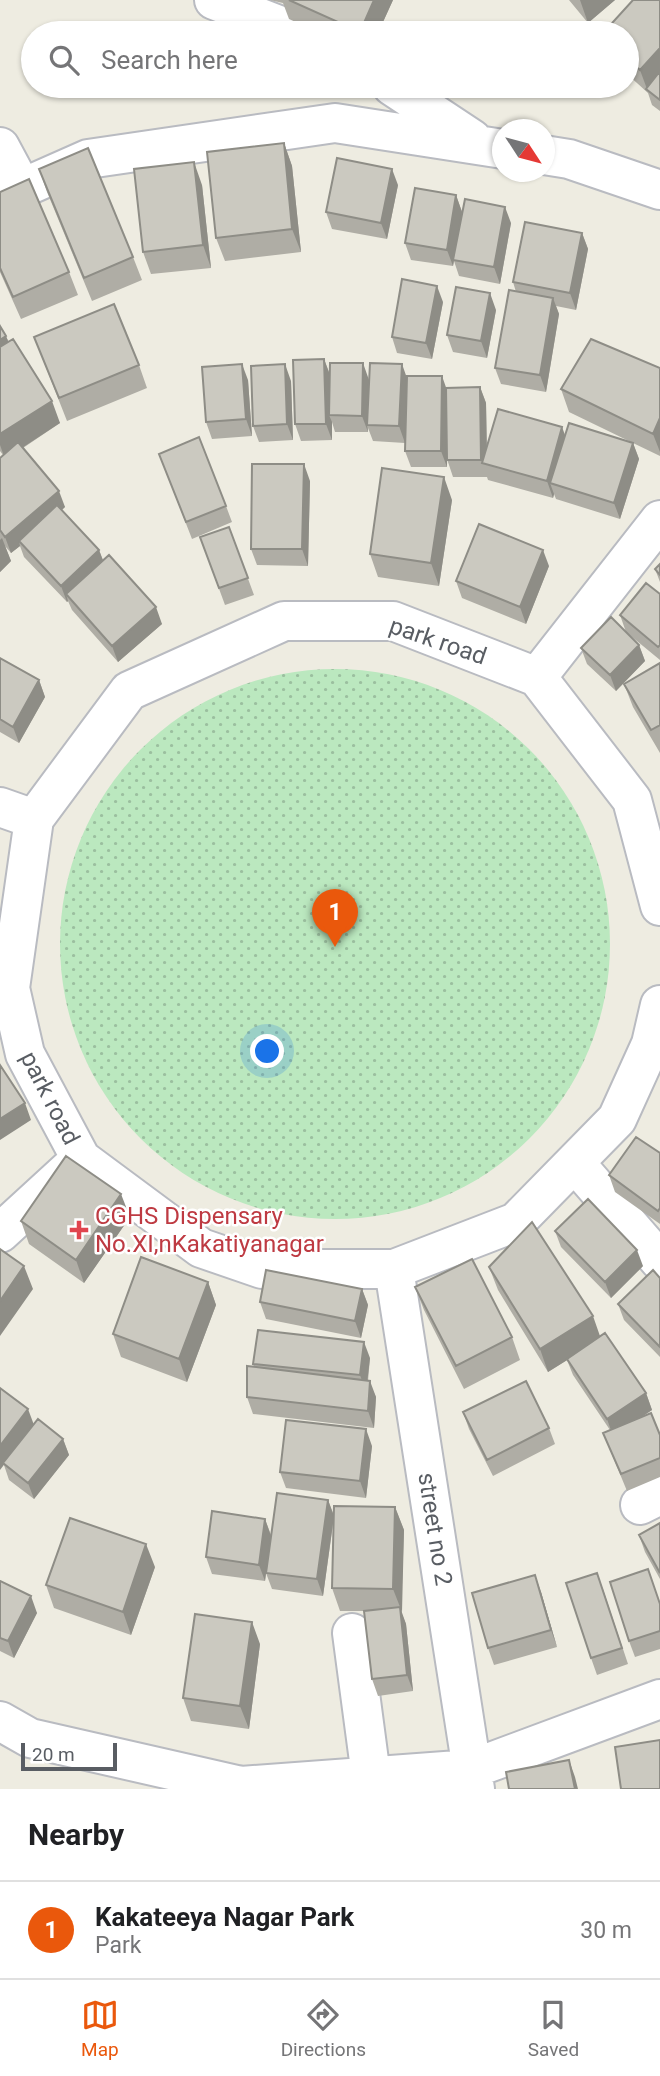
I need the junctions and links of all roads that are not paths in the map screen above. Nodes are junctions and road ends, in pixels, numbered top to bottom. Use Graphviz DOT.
graph roads {
  1 [pos="214,0"];
  2 [pos="268,21"];
  3 [pos="412,98"];
  4 [pos="0,147"];
  5 [pos="492,147"];
  6 [pos="555,157"];
  7 [pos="660,190"];
  8 [pos="11,193"];
  9 [pos="660,520"];
  10 [pos="537,677"];
  11 [pos="646,795"];
  12 [pos="17,813"];
  13 [pos="660,906"];
  14 [pos="660,1006"];
  15 [pos="81,1159"];
  16 [pos="575,1163"];
  17 [pos="0,1233"];
  18 [pos="660,1261"];
  19 [pos="394,1269"];
  20 [pos="352,1633"];
  21 [pos="660,1699"];
  22 [pos="0,1721"];
  23 [pos="371,1776"];
  24 [pos="473,1779"];
  25 [pos="237,1788"];
  1 -- 2 [label="street"];
  3 -- 5 [label="street"];
  4 -- 8 [label="street"];
  5 -- 8 [label="street"];
  6 -- 7 [label="street"];
  9 -- 10 [label="street"];
  10 -- 11 [label="street"];
  10 -- 12 [label="street, park road"];
  11 -- 13 [label="street"];
  12 -- 15 [label="street, park road"];
  14 -- 16 [label="street, park road"];
  15 -- 17 [label="street"];
  15 -- 19 [label="street, park road"];
  16 -- 18 [label="street"];
  16 -- 19 [label="street, park road"];
  19 -- 24 [label="street, street no 2"];
  20 -- 23 [label="street"];
  21 -- 24 [label="street"];
  22 -- 25 [label="street"];
  23 -- 24 [label="street"];
  23 -- 25 [label="street"];
}
